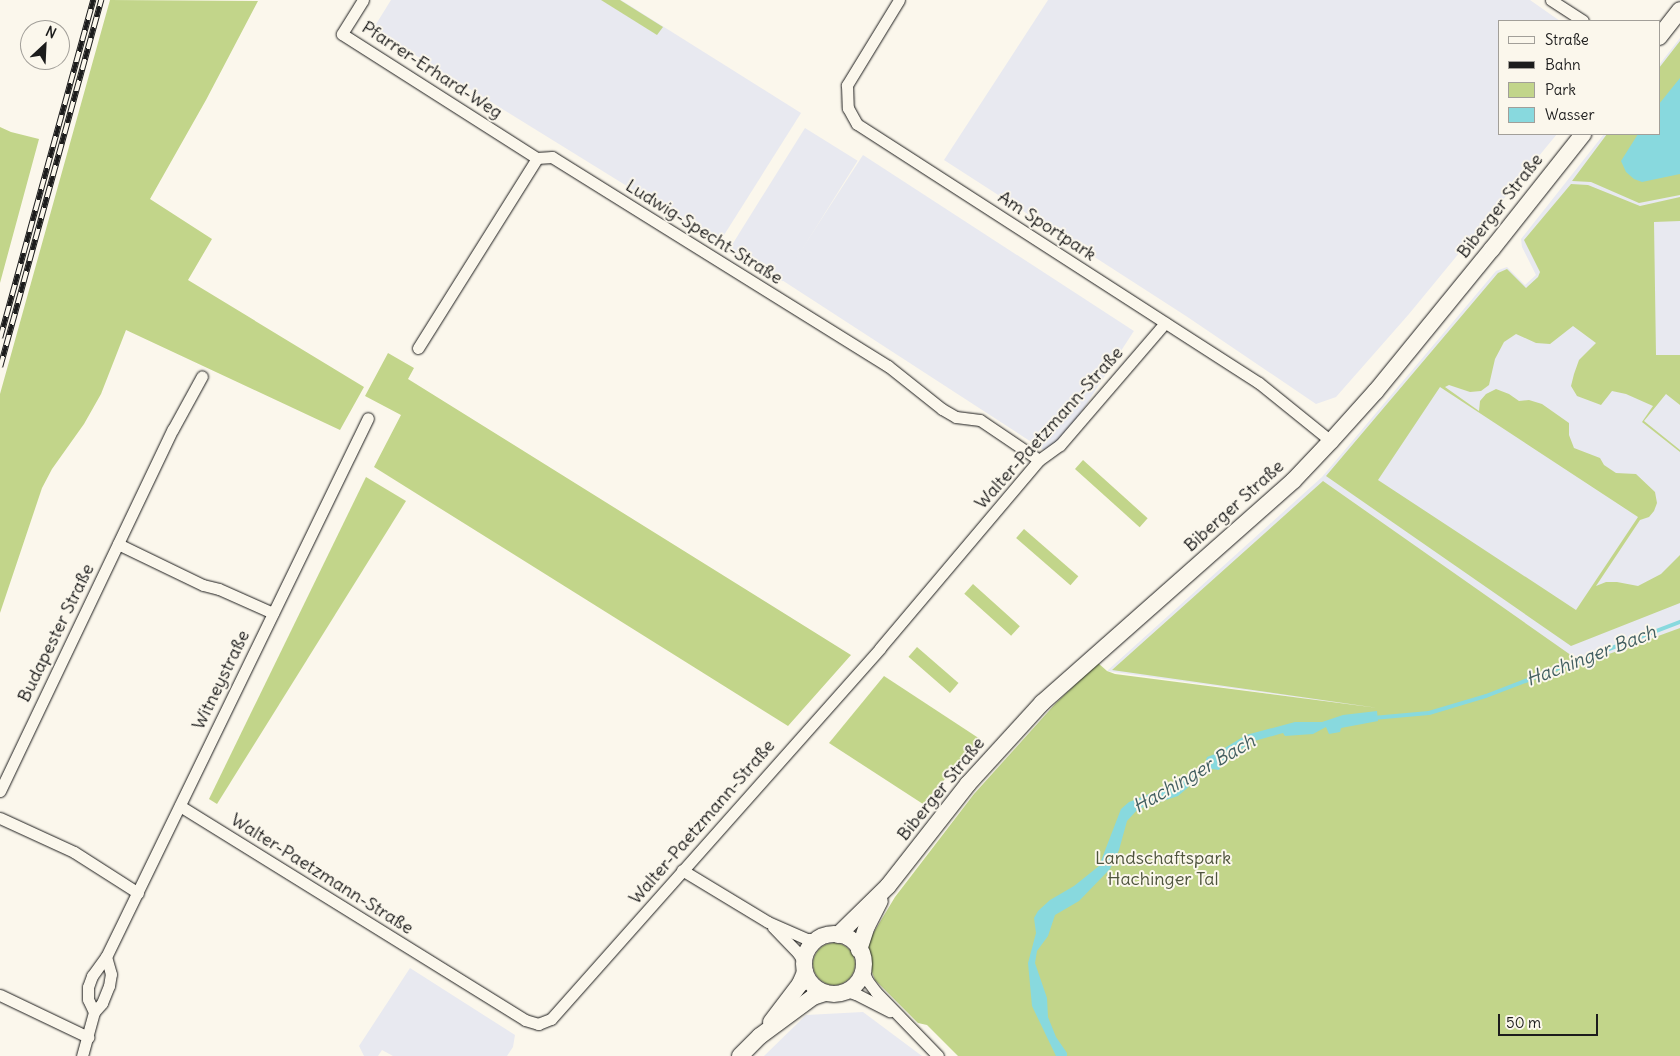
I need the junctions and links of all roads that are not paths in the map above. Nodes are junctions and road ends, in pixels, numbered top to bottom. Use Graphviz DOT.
graph roads {
  1 [pos="363,0"];
  2 [pos="899,0"];
  3 [pos="1551,0"];
  4 [pos="1680,10"];
  5 [pos="1581,20"];
  6 [pos="1660,36"];
  7 [pos="1582,135"];
  8 [pos="537,158"];
  9 [pos="1164,323"];
  10 [pos="418,348"];
  11 [pos="202,376"];
  12 [pos="368,418"];
  13 [pos="1332,442"];
  14 [pos="1039,460"];
  15 [pos="118,544"];
  16 [pos="273,613"];
  17 [pos="0,791"];
  18 [pos="180,806"];
  19 [pos="0,818"];
  20 [pos="682,870"];
  21 [pos="888,886"];
  22 [pos="138,893"];
  23 [pos="768,922"];
  24 [pos="838,935"];
  25 [pos="818,939"];
  26 [pos="859,950"];
  27 [pos="106,957"];
  28 [pos="804,968"];
  29 [pos="863,970"];
  30 [pos="846,991"];
  31 [pos="825,993"];
  32 [pos="0,995"];
  33 [pos="94,1012"];
  34 [pos="898,1016"];
  35 [pos="760,1036"];
  36 [pos="88,1037"];
  37 [pos="82,1056"];
  38 [pos="740,1056"];
  39 [pos="938,1056"];
  1 -- 8 [label="street, Pfarrer-Erhard-Weg"];
  2 -- 9 [label="street, Am Sportpark"];
  3 -- 5 [label="street"];
  4 -- 6 [label="main road"];
  7 -- 13 [label="main road, Biberger Straße"];
  8 -- 10 [label="street"];
  8 -- 14 [label="street, Ludwig-Specht-Straße"];
  9 -- 13 [label="street, Am Sportpark"];
  9 -- 14 [label="street, Walter-Paetzmann-Straße"];
  11 -- 15 [label="street, Budapester Straße"];
  12 -- 16 [label="street, Witneystraße"];
  13 -- 21 [label="main road, Biberger Straße"];
  14 -- 20 [label="street, Walter-Paetzmann-Straße"];
  15 -- 16 [label="street"];
  15 -- 17 [label="street, Budapester Straße"];
  16 -- 18 [label="street, Witneystraße"];
  18 -- 20 [label="street, Walter-Paetzmann-Straße"];
  18 -- 22 [label="street, Witneystraße"];
  19 -- 22 [label="street"];
  20 -- 23 [label="street"];
  21 -- 24 [label="main road, Biberger Straße"];
  21 -- 26 [label="main road, Biberger Straße"];
  22 -- 27 [label="street, Witneystraße"];
  23 -- 25 [label="street"];
  23 -- 28 [label="street"];
  24 -- 25 [label="main road"];
  24 -- 26 [label="main road"];
  25 -- 28 [label="main road"];
  26 -- 29 [label="main road"];
  27 -- 33 [label="street, Witneystraße"];
  27 -- 33 [label="street, Witneystraße"];
  28 -- 31 [label="main road"];
  28 -- 35 [label="main road"];
  29 -- 30 [label="main road"];
  29 -- 34 [label="street"];
  30 -- 31 [label="main road"];
  30 -- 34 [label="street"];
  31 -- 35 [label="main road"];
  32 -- 36 [label="street"];
  33 -- 36 [label="street, Witneystraße"];
  34 -- 39 [label="street"];
  35 -- 38 [label="main road"];
  36 -- 37 [label="street, Witneystraße"];
}
